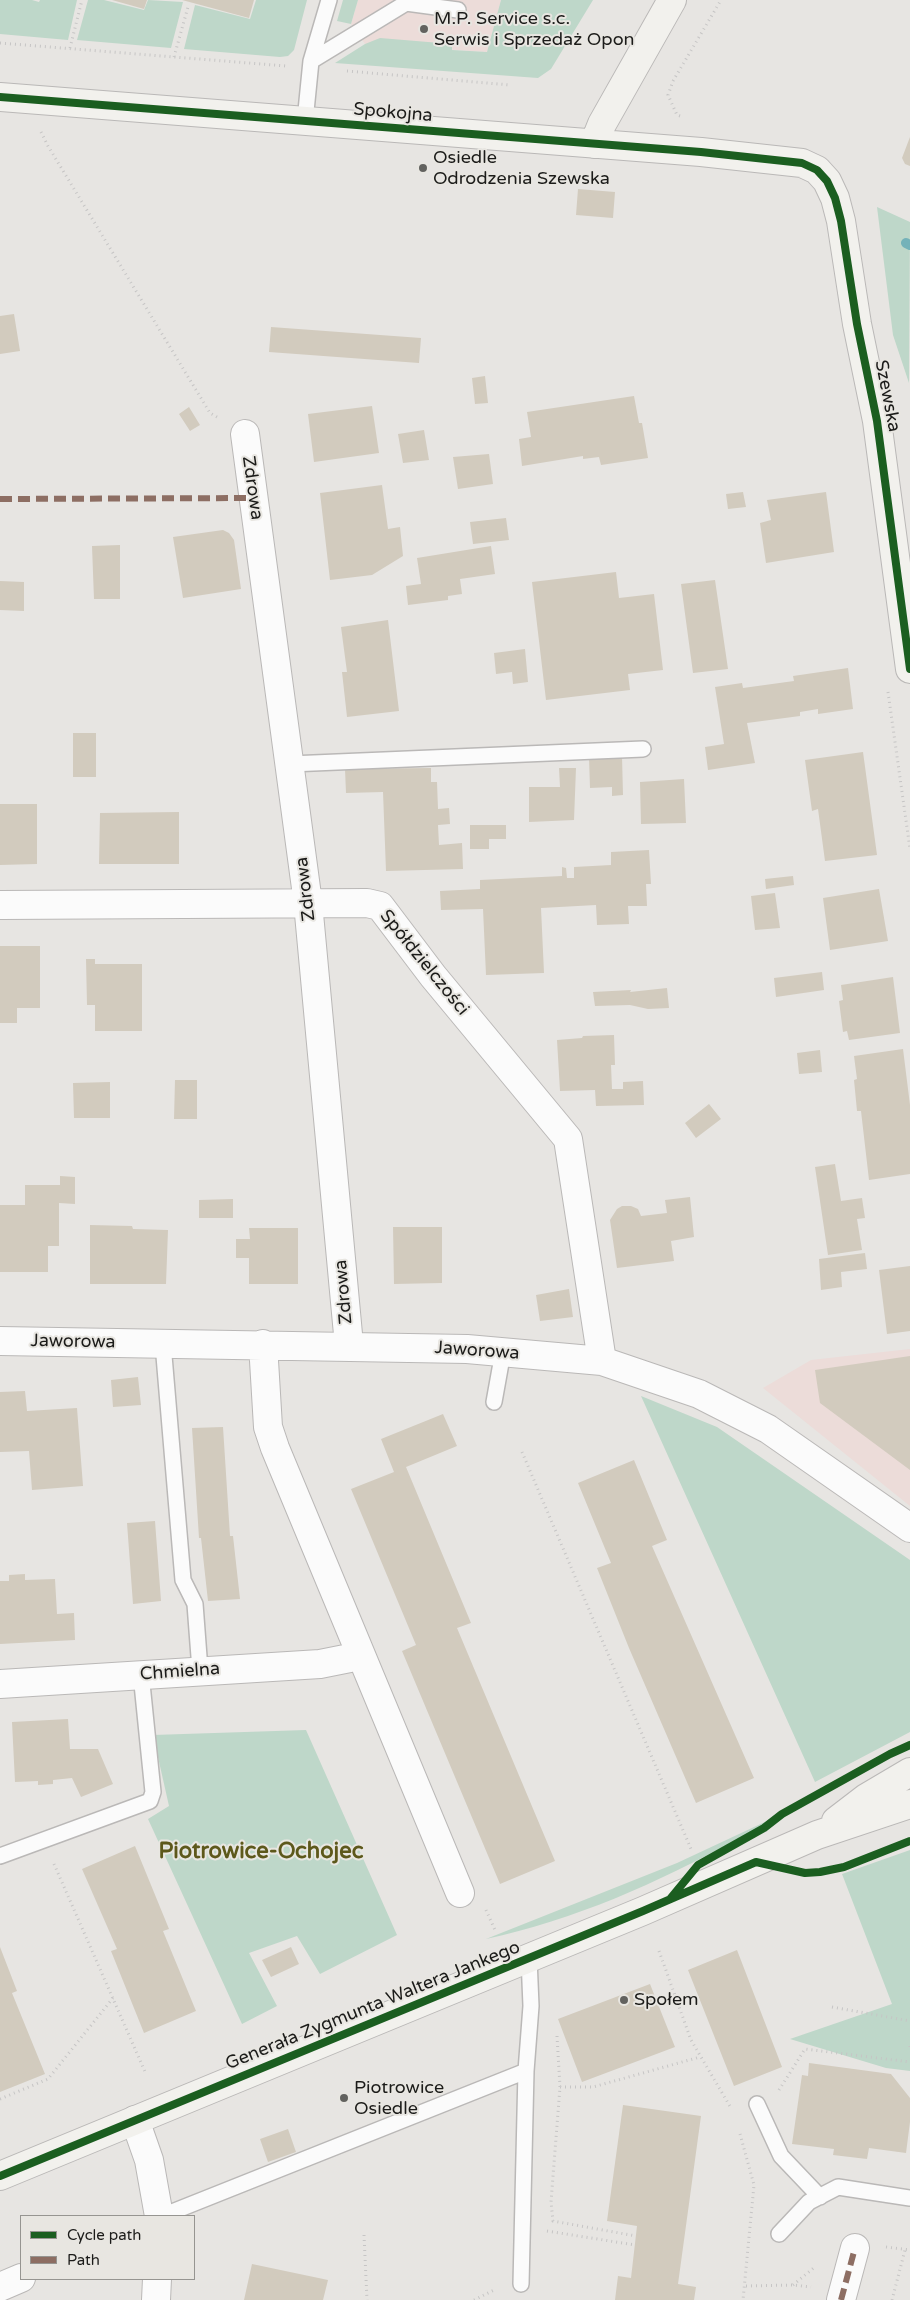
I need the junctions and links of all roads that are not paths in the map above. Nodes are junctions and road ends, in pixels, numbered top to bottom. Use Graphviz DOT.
graph roads {
  1 [pos="329,0"];
  2 [pos="672,0"];
  3 [pos="458,10"];
  4 [pos="311,64"];
  5 [pos="0,97"];
  6 [pos="305,121"];
  7 [pos="594,144"];
  8 [pos="783,160"];
  9 [pos="245,434"];
  10 [pos="910,669"];
  11 [pos="643,749"];
  12 [pos="290,764"];
  13 [pos="308,903"];
  14 [pos="0,905"];
  15 [pos="0,1341"];
  16 [pos="163,1344"];
  17 [pos="263,1344"];
  18 [pos="349,1346"];
  19 [pos="503,1352"];
  20 [pos="602,1361"];
  21 [pos="494,1402"];
  22 [pos="910,1528"];
  23 [pos="360,1656"];
  24 [pos="200,1670"];
  25 [pos="141,1674"];
  26 [pos="0,1684"];
  27 [pos="910,1772"];
  28 [pos="910,1804"];
  29 [pos="817,1835"];
  30 [pos="0,1856"];
  31 [pos="460,1893"];
  32 [pos="529,1958"];
  33 [pos="526,2071"];
  34 [pos="757,2104"];
  35 [pos="135,2120"];
  36 [pos="0,2176"];
  37 [pos="820,2196"];
  38 [pos="910,2198"];
  39 [pos="160,2215"];
  40 [pos="163,2215"];
  41 [pos="779,2234"];
  42 [pos="855,2248"];
  43 [pos="20,2278"];
  44 [pos="157,2280"];
  45 [pos="521,2284"];
  46 [pos="0,2287"];
  47 [pos="829,2294"];
  48 [pos="156,2300"];
  1 -- 4 [label="lane"];
  2 -- 7 [label="street"];
  3 -- 4 [label="lane"];
  4 -- 6 [label="lane"];
  5 -- 6 [label="street, Spokojna"];
  6 -- 7 [label="street, Spokojna"];
  7 -- 8 [label="street, Spokojna"];
  8 -- 10 [label="street, Szewska"];
  9 -- 12 [label="street, Zdrowa"];
  11 -- 12 [label="lane"];
  12 -- 13 [label="street, Zdrowa"];
  13 -- 14 [label="street, Spółdzielczości"];
  13 -- 18 [label="street, Zdrowa"];
  13 -- 20 [label="street, Spółdzielczości"];
  15 -- 16 [label="street, Jaworowa"];
  16 -- 17 [label="street, Jaworowa"];
  16 -- 24 [label="lane"];
  17 -- 18 [label="street, Jaworowa"];
  17 -- 23 [label="street"];
  18 -- 19 [label="street, Jaworowa"];
  19 -- 20 [label="street, Jaworowa"];
  19 -- 21 [label="lane"];
  20 -- 22 [label="street, Jaworowa"];
  23 -- 24 [label="street, Chmielna"];
  23 -- 31 [label="street"];
  24 -- 25 [label="street, Chmielna"];
  25 -- 26 [label="street, Chmielna"];
  25 -- 30 [label="lane"];
  27 -- 29 [label="street, Generała Zygmunta Waltera Jankego"];
  28 -- 29 [label="street, Generała Zygmunta Waltera Jankego"];
  29 -- 32 [label="street, Generała Zygmunta Waltera Jankego"];
  32 -- 33 [label="lane"];
  32 -- 35 [label="street, Generała Zygmunta Waltera Jankego"];
  33 -- 40 [label="lane"];
  33 -- 45 [label="lane"];
  34 -- 37 [label="lane"];
  35 -- 36 [label="street, Generała Zygmunta Waltera Jankego"];
  35 -- 39 [label="street"];
  37 -- 38 [label="lane"];
  37 -- 41 [label="lane"];
  42 -- 47 [label="street"];
  43 -- 46 [label="street"];
  44 -- 48 [label="street"];
}
